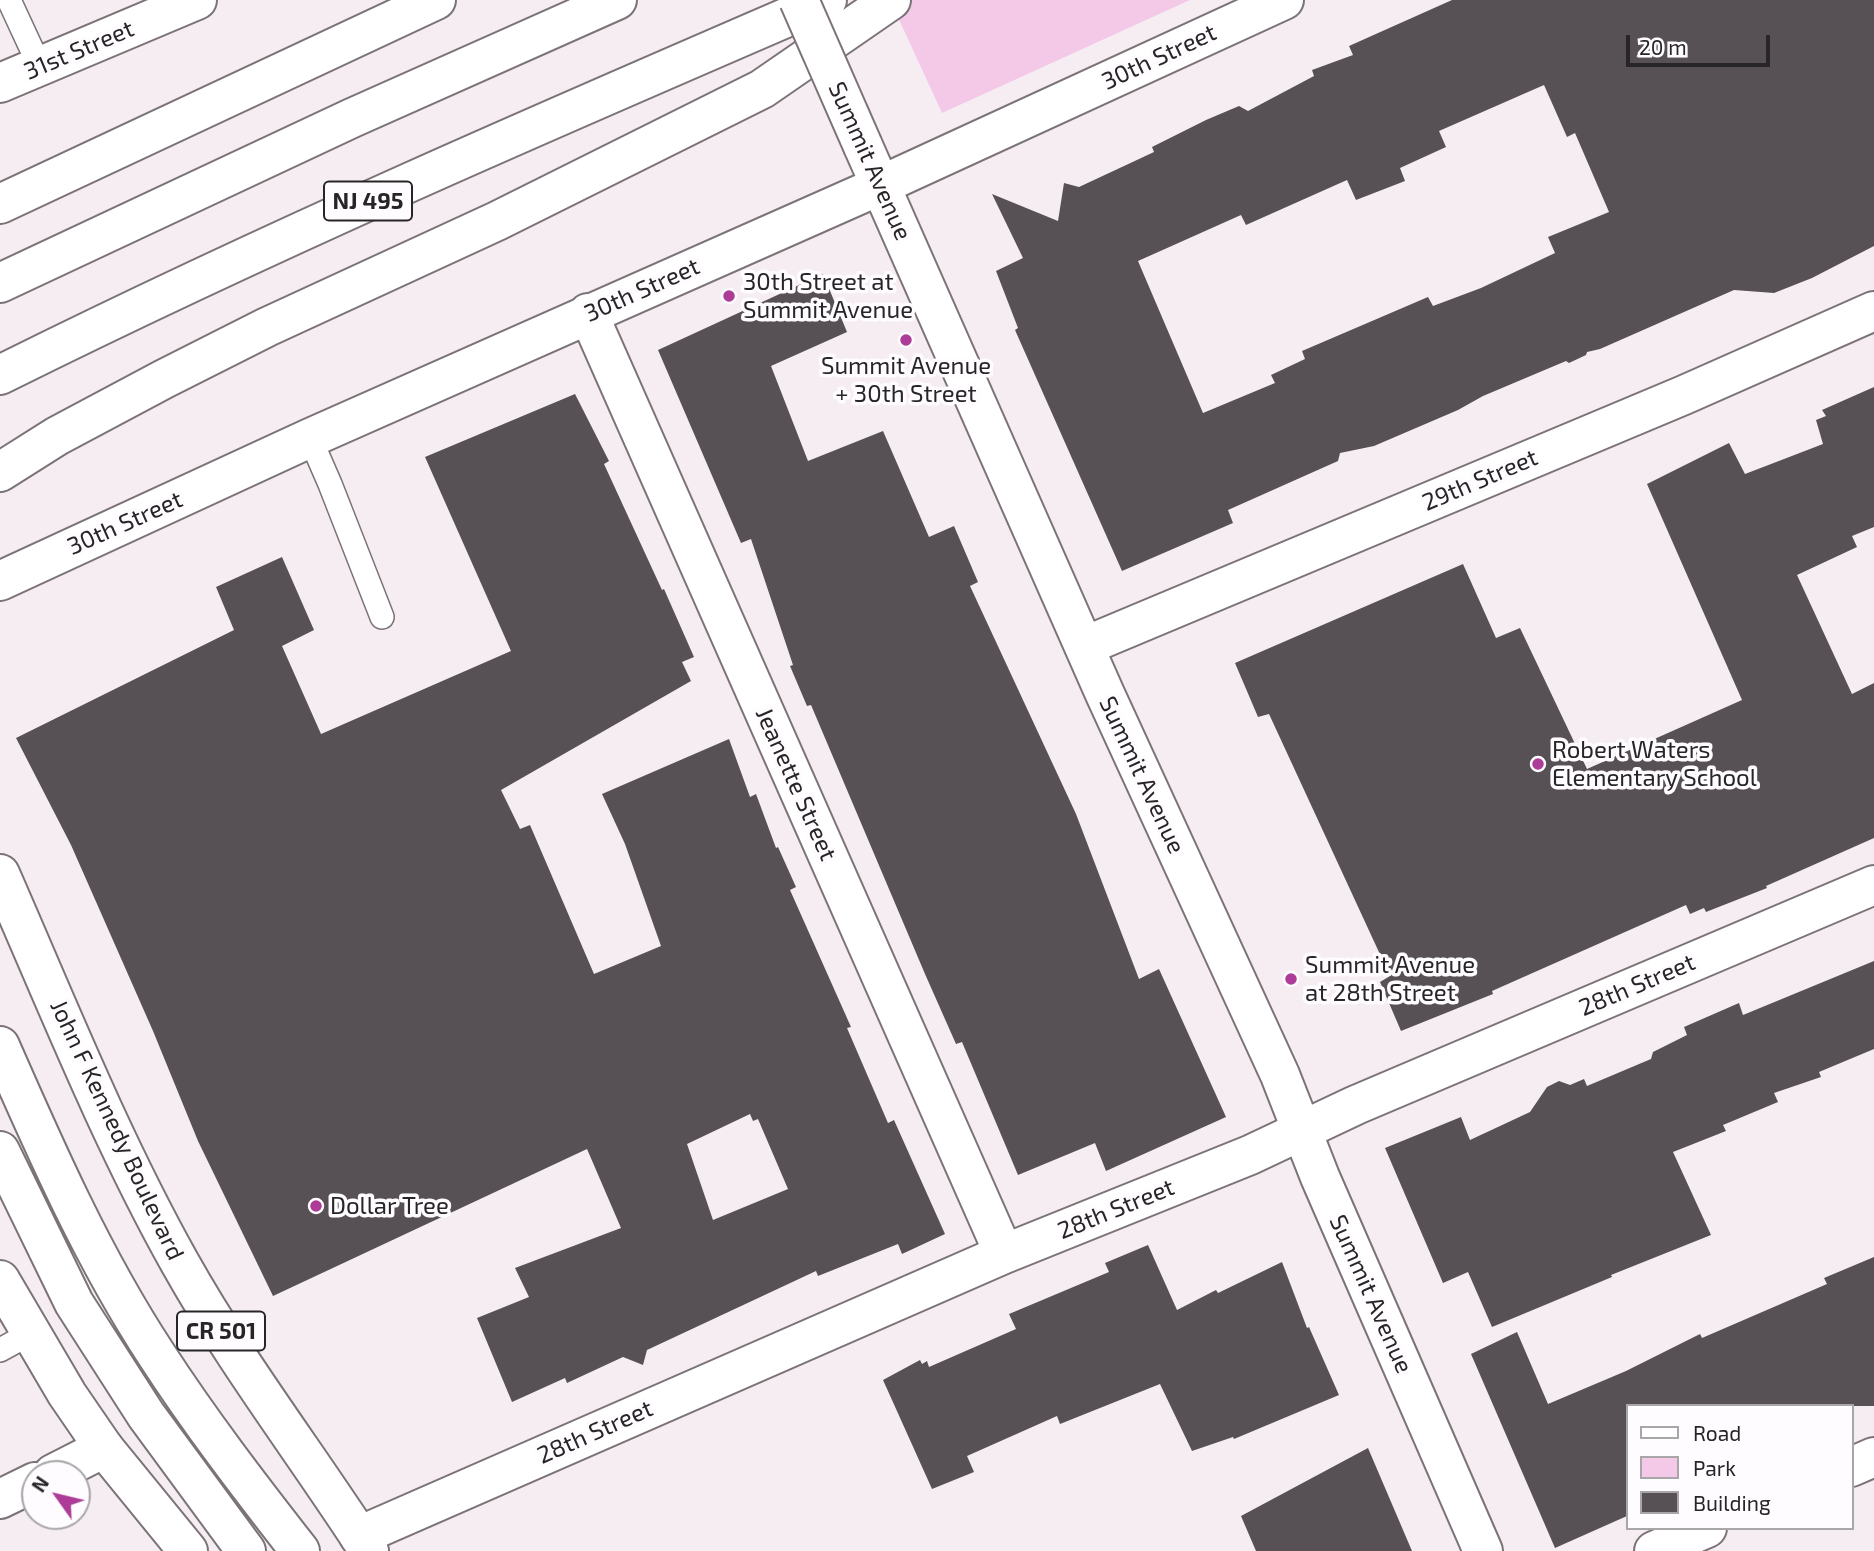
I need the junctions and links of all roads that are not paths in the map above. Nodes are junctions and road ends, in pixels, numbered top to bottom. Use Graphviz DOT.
graph roads {
  1 [pos="9,0"];
  2 [pos="197,0"];
  3 [pos="436,0"];
  4 [pos="617,0"];
  5 [pos="799,0"];
  6 [pos="827,0"];
  7 [pos="891,0"];
  8 [pos="1284,0"];
  9 [pos="40,67"];
  10 [pos="0,83"];
  11 [pos="879,186"];
  12 [pos="0,204"];
  13 [pos="0,283"];
  14 [pos="1874,311"];
  15 [pos="588,313"];
  16 [pos="0,375"];
  17 [pos="310,438"];
  18 [pos="0,472"];
  19 [pos="0,581"];
  20 [pos="382,617"];
  21 [pos="1085,646"];
  22 [pos="0,874"];
  23 [pos="1874,885"];
  24 [pos="0,1046"];
  25 [pos="1301,1129"];
  26 [pos="0,1151"];
  27 [pos="1004,1254"];
  28 [pos="0,1280"];
  29 [pos="16,1342"];
  30 [pos="104,1448"];
  31 [pos="1874,1457"];
  32 [pos="80,1460"];
  33 [pos="1853,1466"];
  34 [pos="21,1489"];
  35 [pos="0,1499"];
  36 [pos="1702,1530"];
  37 [pos="364,1544"];
  38 [pos="188,1551"];
  39 [pos="246,1551"];
  40 [pos="300,1551"];
  41 [pos="1483,1551"];
  42 [pos="1654,1551"];
  1 -- 9 [label="lane"];
  2 -- 9 [label="main road, 31st Street"];
  3 -- 12 [label="main road"];
  4 -- 13 [label="main road"];
  5 -- 11 [label="main road, Summit Avenue, bridge"];
  6 -- 16 [label="main road, NJ 495"];
  7 -- 18 [label="main road"];
  8 -- 11 [label="main road, 30th Street"];
  9 -- 10 [label="main road, 31st Street"];
  11 -- 15 [label="main road, 30th Street"];
  11 -- 21 [label="main road, Summit Avenue"];
  14 -- 21 [label="main road, 29th Street"];
  15 -- 17 [label="main road, 30th Street"];
  15 -- 27 [label="main road, Jeanette Street"];
  17 -- 19 [label="main road, 30th Street"];
  17 -- 20 [label="lane"];
  21 -- 25 [label="main road, Summit Avenue"];
  22 -- 37 [label="main road, John F Kennedy Boulevard / CR 501"];
  23 -- 25 [label="main road, 28th Street"];
  24 -- 40 [label="main road"];
  25 -- 27 [label="main road, 28th Street"];
  25 -- 41 [label="main road, Summit Avenue"];
  26 -- 39 [label="main road"];
  27 -- 37 [label="main road, 28th Street"];
  28 -- 29 [label="main road"];
  29 -- 30 [label="main road"];
  30 -- 32 [label="main road"];
  30 -- 38 [label="main road"];
  31 -- 33 [label="main road"];
  34 -- 35 [label="main road"];
  36 -- 42 [label="main road"];
}
